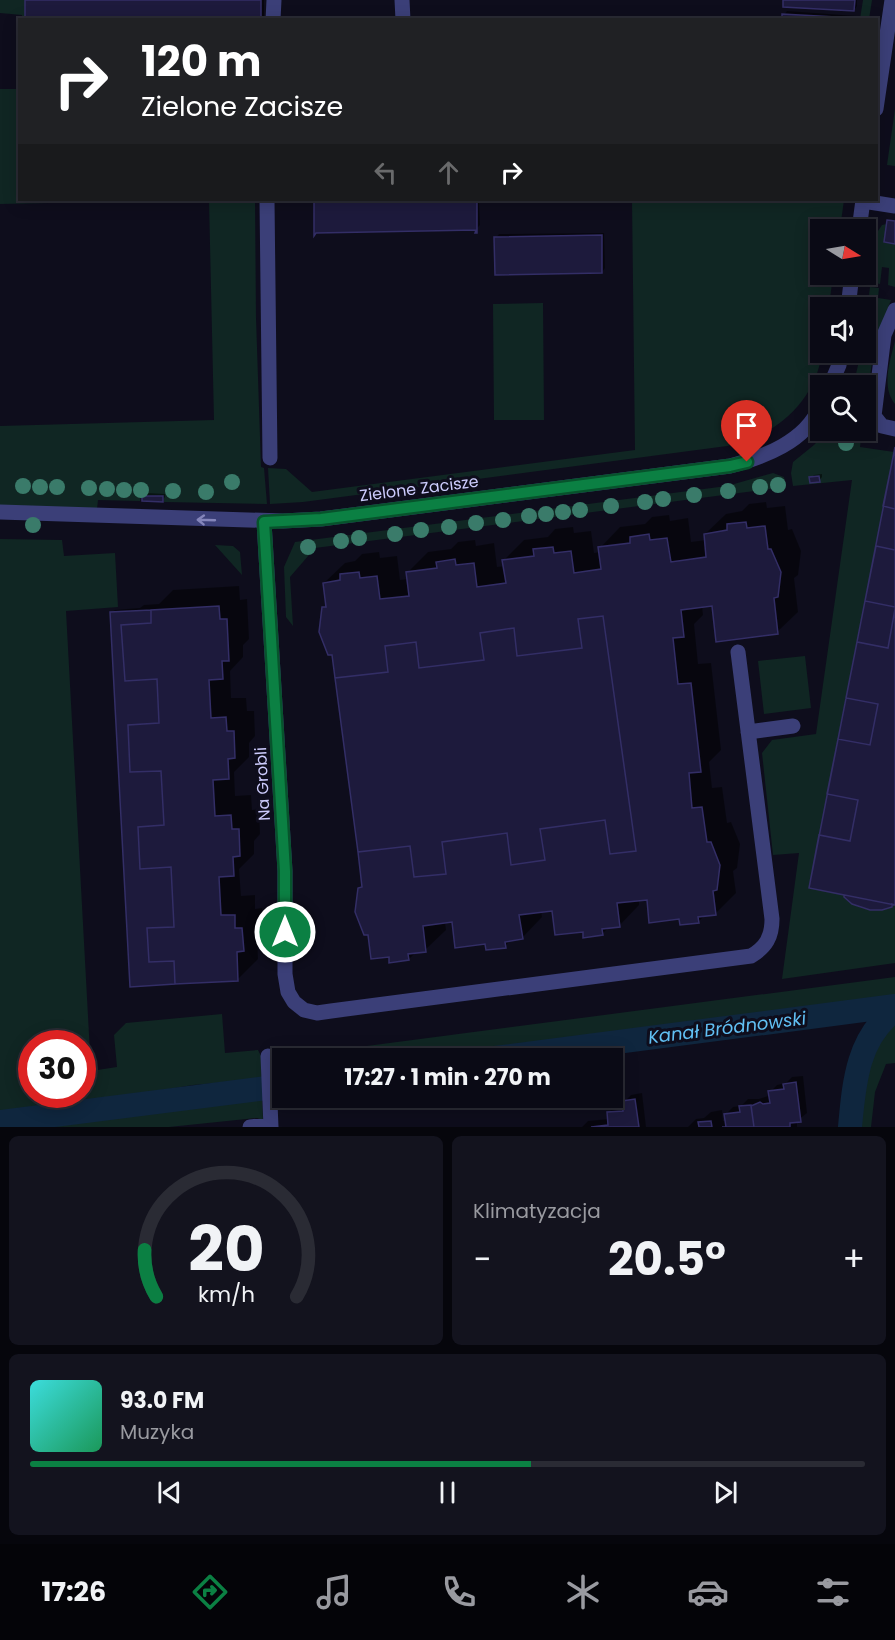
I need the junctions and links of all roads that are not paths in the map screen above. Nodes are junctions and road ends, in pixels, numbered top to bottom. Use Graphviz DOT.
graph roads {
  1 [pos="274,0"];
  2 [pos="402,0"];
  3 [pos="892,0"];
  4 [pos="273,18"];
  5 [pos="403,18"];
  6 [pos="878,95"];
  7 [pos="267,201"];
  8 [pos="863,201"];
  9 [pos="868,201"];
  10 [pos="895,206"];
  11 [pos="860,219"];
  12 [pos="895,310"];
  13 [pos="810,422"];
  14 [pos="895,429"];
  15 [pos="270,458"];
  16 [pos="0,512"];
  17 [pos="264,522"];
  18 [pos="738,652"];
  19 [pos="793,726"];
  20 [pos="748,732"];
  21 [pos="268,1056"];
  22 [pos="270,1124"];
  23 [pos="250,1127"];
  1 -- 4 [label="street"];
  2 -- 5 [label="street"];
  3 -- 6 [label="street"];
  7 -- 15 [label="street"];
  8 -- 11 [label="street"];
  9 -- 10 [label="street"];
  12 -- 14 [label="street"];
  13 -- 17 [label="street, Zielone Zacisze"];
  17 -- 16 [label="street, Zielone Zacisze, one-way"];
  17 -- 20 [label="street, Na Grobli"];
  18 -- 20 [label="street"];
  19 -- 20 [label="street"];
  21 -- 22 [label="street"];
  22 -- 23 [label="street"];
}
